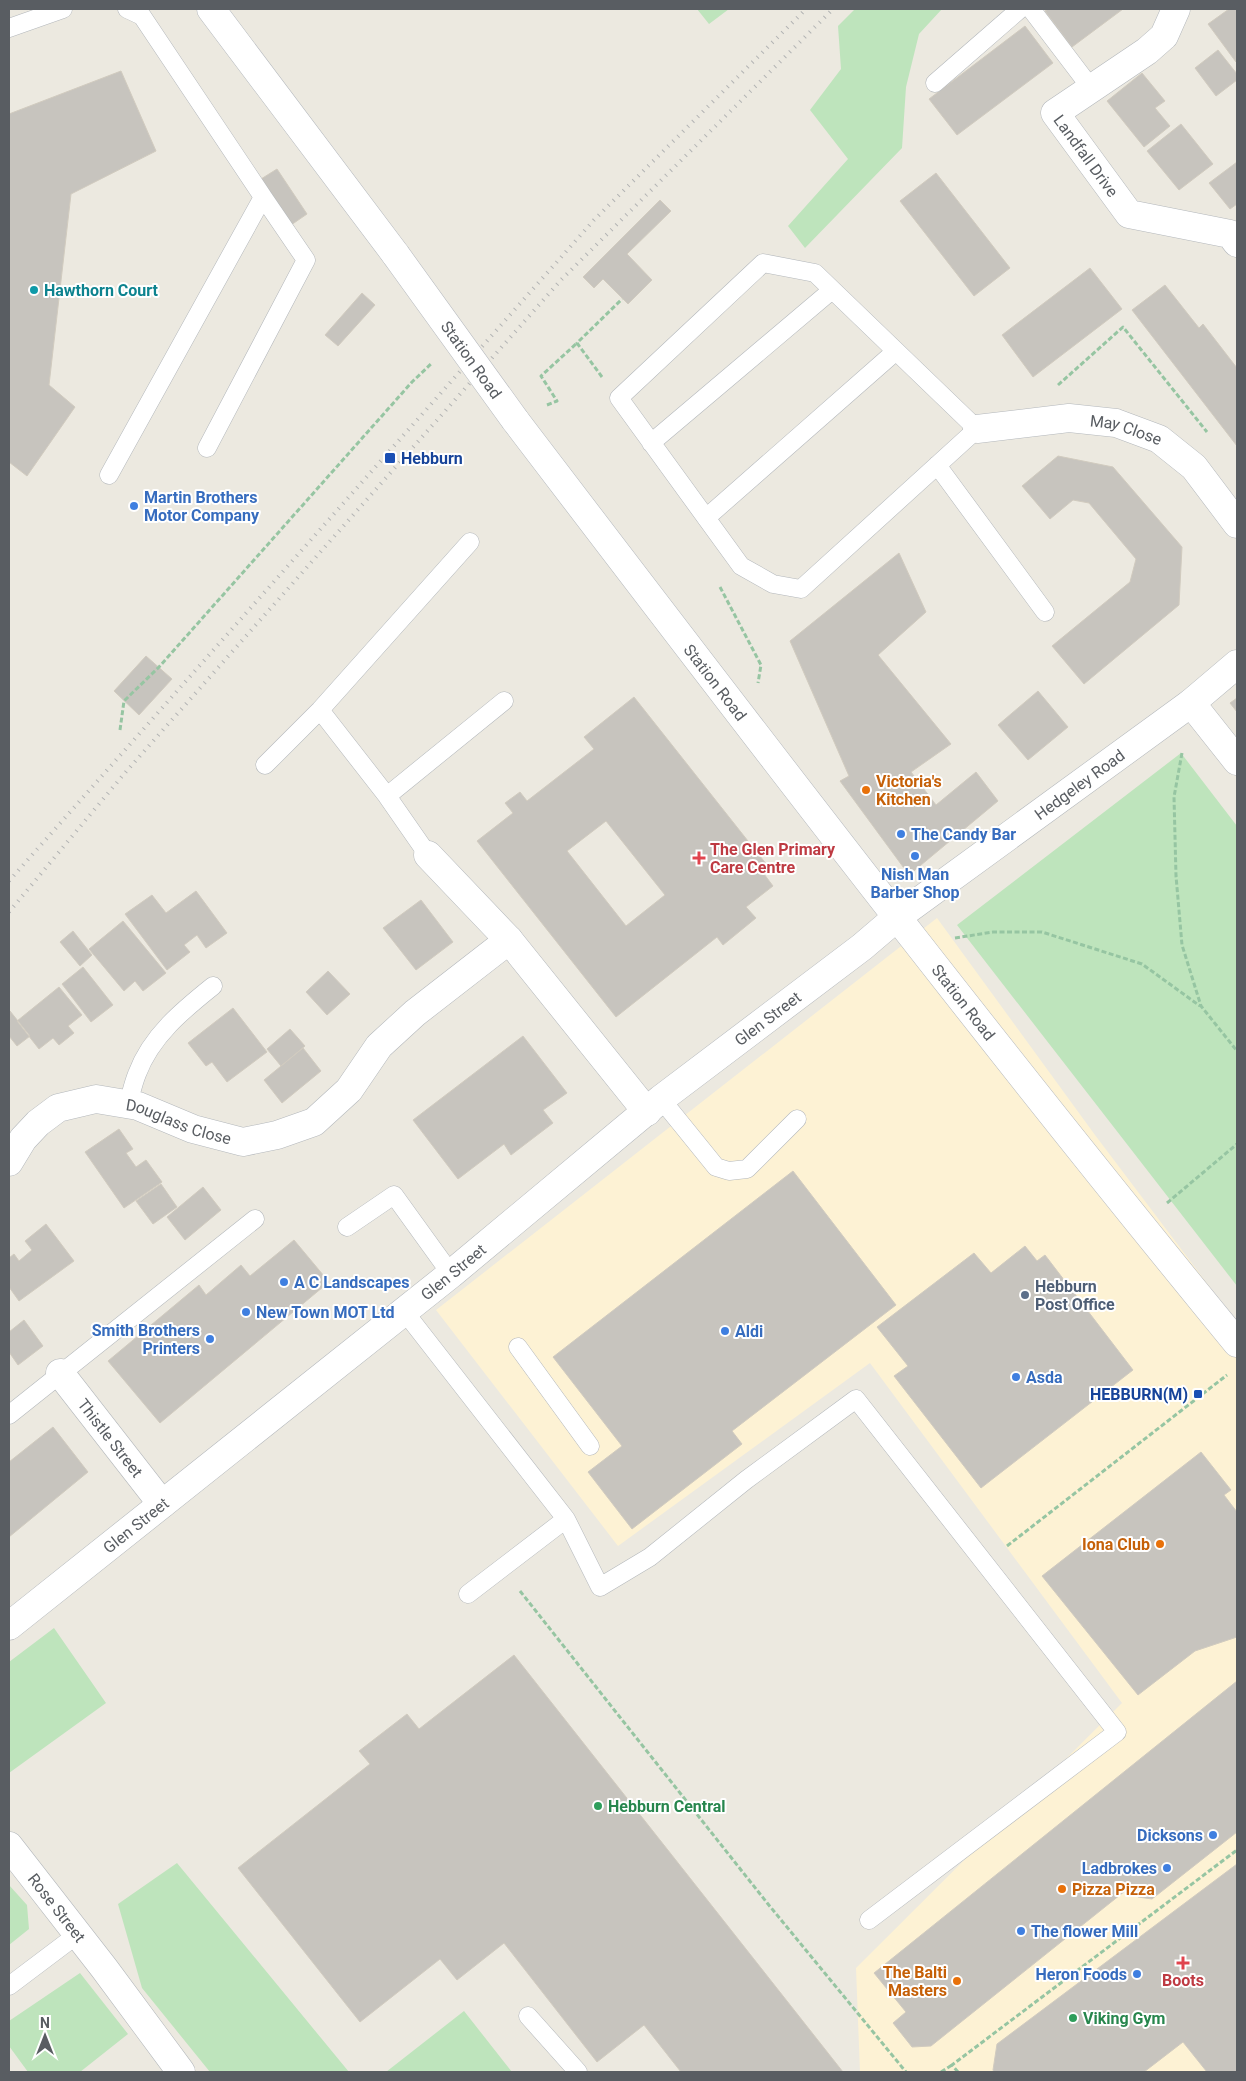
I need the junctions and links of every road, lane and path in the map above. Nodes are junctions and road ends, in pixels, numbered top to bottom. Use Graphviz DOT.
graph roads {
  1 [pos="63,9"];
  2 [pos="128,9"];
  3 [pos="211,9"];
  4 [pos="1020,9"];
  5 [pos="1031,9"];
  6 [pos="1176,9"];
  7 [pos="9,28"];
  8 [pos="935,83"];
  9 [pos="1091,88"];
  10 [pos="263,197"];
  11 [pos="1235,235"];
  12 [pos="832,290"];
  13 [pos="577,343"];
  14 [pos="896,351"];
  15 [pos="435,360"];
  16 [pos="557,400"];
  17 [pos="977,429"];
  18 [pos="651,443"];
  19 [pos="207,448"];
  20 [pos="937,465"];
  21 [pos="109,474"];
  22 [pos="706,518"];
  23 [pos="1237,524"];
  24 [pos="470,542"];
  25 [pos="1045,612"];
  26 [pos="1237,664"];
  27 [pos="504,701"];
  28 [pos="1191,703"];
  29 [pos="320,710"];
  30 [pos="120,730"];
  31 [pos="1237,761"];
  32 [pos="265,765"];
  33 [pos="387,796"];
  34 [pos="428,854"];
  35 [pos="896,918"];
  36 [pos="509,940"];
  37 [pos="916,944"];
  38 [pos="213,986"];
  39 [pos="1201,1006"];
  40 [pos="1237,1051"];
  41 [pos="128,1104"];
  42 [pos="654,1106"];
  43 [pos="797,1118"];
  44 [pos="1237,1144"];
  45 [pos="9,1162"];
  46 [pos="255,1219"];
  47 [pos="1140,1226"];
  48 [pos="347,1227"];
  49 [pos="451,1274"];
  50 [pos="404,1311"];
  51 [pos="1237,1343"];
  52 [pos="518,1347"];
  53 [pos="60,1373"];
  54 [pos="1230,1373"];
  55 [pos="9,1415"];
  56 [pos="590,1446"];
  57 [pos="162,1504"];
  58 [pos="566,1519"];
  59 [pos="984,1564"];
  60 [pos="502,1569"];
  61 [pos="468,1594"];
  62 [pos="9,1626"];
  63 [pos="9,1846"];
  64 [pos="1237,1850"];
  65 [pos="869,1920"];
  66 [pos="78,1934"];
  67 [pos="9,1986"];
  68 [pos="528,2016"];
  69 [pos="952,2065"];
  70 [pos="181,2072"];
  71 [pos="578,2072"];
  72 [pos="906,2072"];
  73 [pos="941,2072"];
  74 [pos="958,2072"];
  1 -- 7 [label="lane"];
  2 -- 10 [label="lane"];
  3 -- 35 [label="street, Station Road, bridge"];
  4 -- 8 [label="lane"];
  5 -- 9 [label="lane"];
  6 -- 9 [label="street, Landfall Drive"];
  9 -- 11 [label="street, Landfall Drive"];
  10 -- 19 [label="lane"];
  10 -- 21 [label="lane"];
  12 -- 14 [label="lane"];
  12 -- 18 [label="lane"];
  12 -- 18 [label="lane"];
  13 -- 16 [label="path"];
  14 -- 17 [label="lane"];
  14 -- 22 [label="lane"];
  15 -- 30 [label="path"];
  17 -- 20 [label="lane"];
  17 -- 23 [label="street, May Close"];
  18 -- 22 [label="lane"];
  20 -- 22 [label="lane"];
  20 -- 25 [label="lane"];
  24 -- 29 [label="lane"];
  26 -- 28 [label="street, Hedgeley Road"];
  27 -- 33 [label="lane"];
  28 -- 31 [label="street"];
  28 -- 35 [label="street, Hedgeley Road"];
  28 -- 39 [label="path"];
  29 -- 32 [label="lane"];
  29 -- 33 [label="lane"];
  33 -- 34 [label="lane"];
  34 -- 36 [label="street"];
  35 -- 37 [label="street, Station Road"];
  35 -- 42 [label="street, Glen Street"];
  36 -- 41 [label="street, Douglass Close"];
  36 -- 42 [label="street"];
  37 -- 39 [label="path"];
  37 -- 47 [label="street, Station Road"];
  38 -- 41 [label="lane"];
  39 -- 40 [label="path"];
  41 -- 45 [label="street, Douglass Close"];
  42 -- 43 [label="lane"];
  42 -- 49 [label="street, Glen Street"];
  44 -- 47 [label="path"];
  46 -- 53 [label="lane"];
  47 -- 51 [label="street, Station Road"];
  48 -- 49 [label="lane"];
  49 -- 50 [label="street, Glen Street"];
  50 -- 57 [label="street, Glen Street"];
  50 -- 58 [label="lane"];
  52 -- 56 [label="lane"];
  53 -- 55 [label="lane"];
  53 -- 57 [label="street, Thistle Street"];
  54 -- 59 [label="path"];
  57 -- 62 [label="street, Glen Street"];
  58 -- 59 [label="lane"];
  58 -- 60 [label="lane"];
  59 -- 65 [label="lane"];
  60 -- 61 [label="lane"];
  60 -- 72 [label="path"];
  63 -- 66 [label="street, Rose Street"];
  64 -- 69 [label="path"];
  66 -- 67 [label="lane"];
  66 -- 70 [label="street, Rose Street"];
  68 -- 71 [label="lane"];
  69 -- 73 [label="path"];
  69 -- 74 [label="path"];
}
